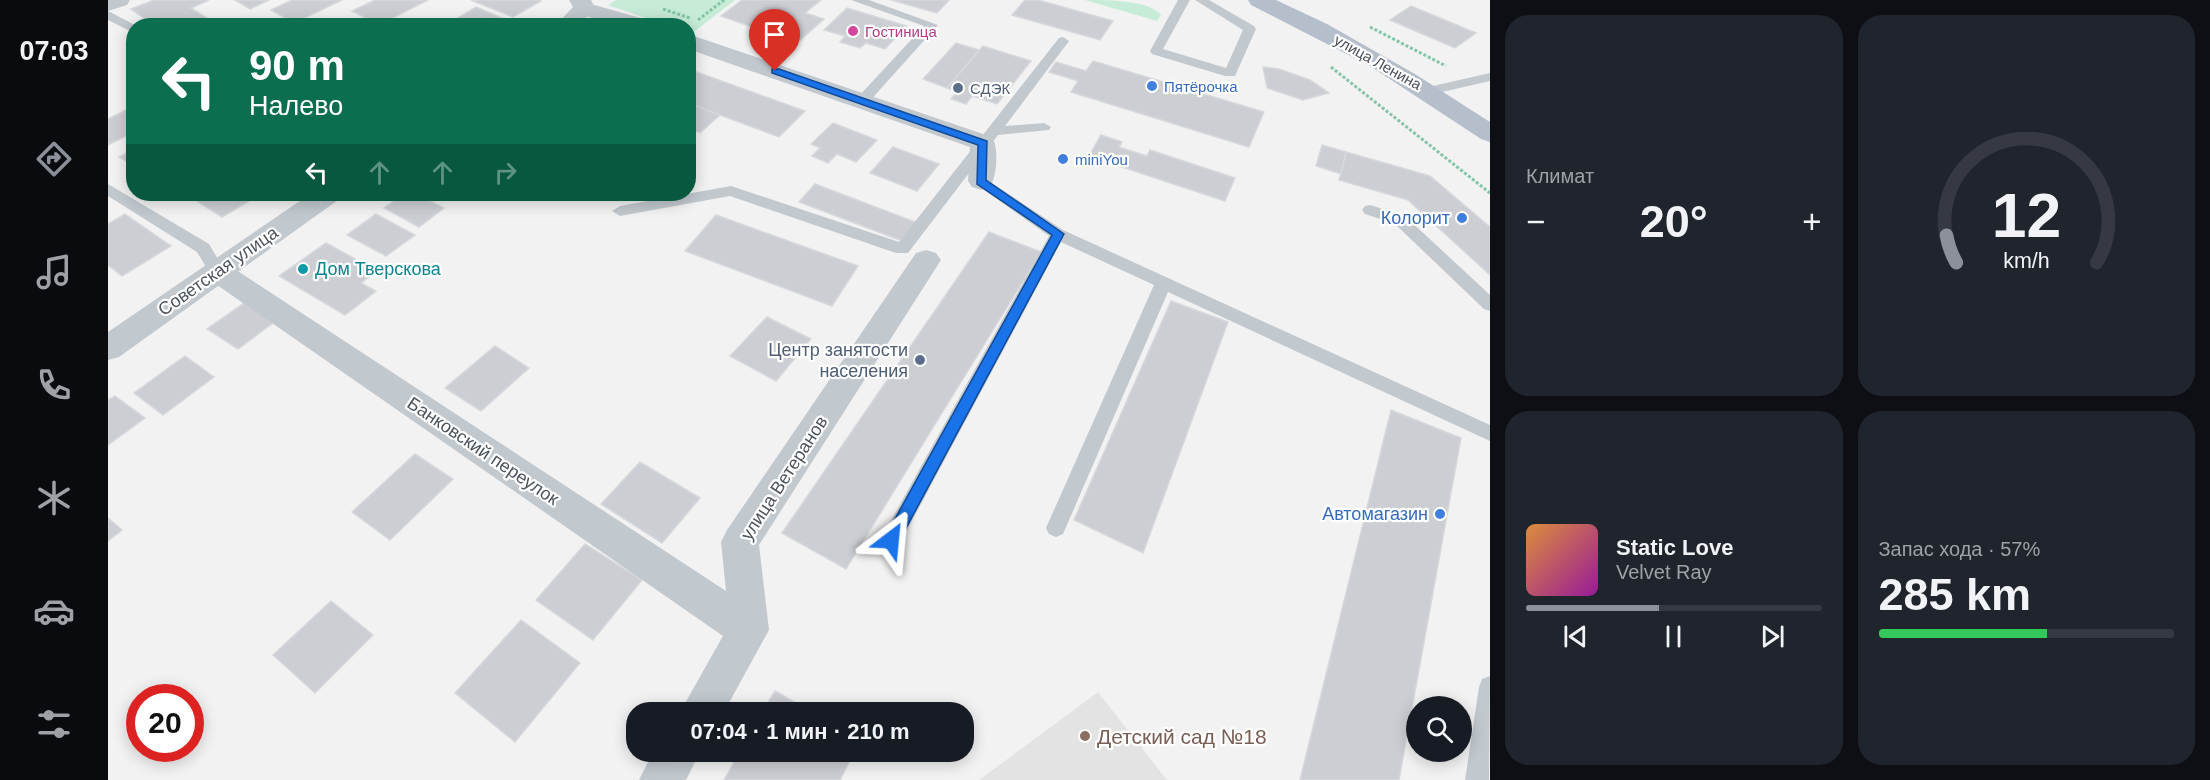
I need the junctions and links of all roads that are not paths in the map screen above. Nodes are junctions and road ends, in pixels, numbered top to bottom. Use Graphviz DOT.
graph roads {
  1 [pos="118,0"];
  2 [pos="857,0"];
  3 [pos="1184,0"];
  4 [pos="1201,0"];
  5 [pos="1259,0"];
  6 [pos="582,4"];
  7 [pos="108,5"];
  8 [pos="108,15"];
  9 [pos="572,18"];
  10 [pos="621,18"];
  11 [pos="126,25"];
  12 [pos="696,31"];
  13 [pos="1063,42"];
  14 [pos="1490,77"];
  15 [pos="1429,91"];
  16 [pos="862,101"];
  17 [pos="1044,128"];
  18 [pos="1490,134"];
  19 [pos="988,137"];
  20 [pos="981,181"];
  21 [pos="108,189"];
  22 [pos="696,197"];
  23 [pos="126,200"];
  24 [pos="127,201"];
  25 [pos="318,201"];
  26 [pos="676,201"];
  27 [pos="1370,210"];
  28 [pos="620,211"];
  29 [pos="1058,234"];
  30 [pos="926,260"];
  31 [pos="217,271"];
  32 [pos="1164,282"];
  33 [pos="1490,305"];
  34 [pos="108,348"];
  35 [pos="1490,433"];
  36 [pos="1056,528"];
  37 [pos="891,540"];
  38 [pos="749,630"];
  39 [pos="1490,687"];
  40 [pos="707,702"];
  41 [pos="672,762"];
  42 [pos="662,780"];
  43 [pos="1477,780"];
  1 -- 7 [label="street"];
  2 -- 16 [label="lane"];
  3 -- 4 [label="lane"];
  5 -- 15 [label="main road, улица Ленина"];
  6 -- 9 [label="street"];
  6 -- 10 [label="street"];
  8 -- 11 [label="lane"];
  12 -- 16 [label="street"];
  13 -- 19 [label="lane"];
  14 -- 15 [label="lane"];
  15 -- 18 [label="main road, улица Ленина"];
  16 -- 19 [label="street"];
  17 -- 19 [label="lane"];
  19 -- 20 [label="street"];
  19 -- 22 [label="lane"];
  20 -- 29 [label="lane"];
  21 -- 23 [label="lane"];
  24 -- 31 [label="lane"];
  25 -- 31 [label="street, Советская улица"];
  26 -- 28 [label="lane"];
  27 -- 33 [label="lane"];
  29 -- 32 [label="lane"];
  29 -- 37 [label="lane"];
  30 -- 38 [label="street, улица Ветеранов"];
  31 -- 34 [label="street, Советская улица"];
  31 -- 38 [label="street, Банковский переулок"];
  32 -- 35 [label="lane"];
  32 -- 36 [label="lane"];
  38 -- 40 [label="street"];
  39 -- 43 [label="lane"];
  41 -- 42 [label="street"];
}
